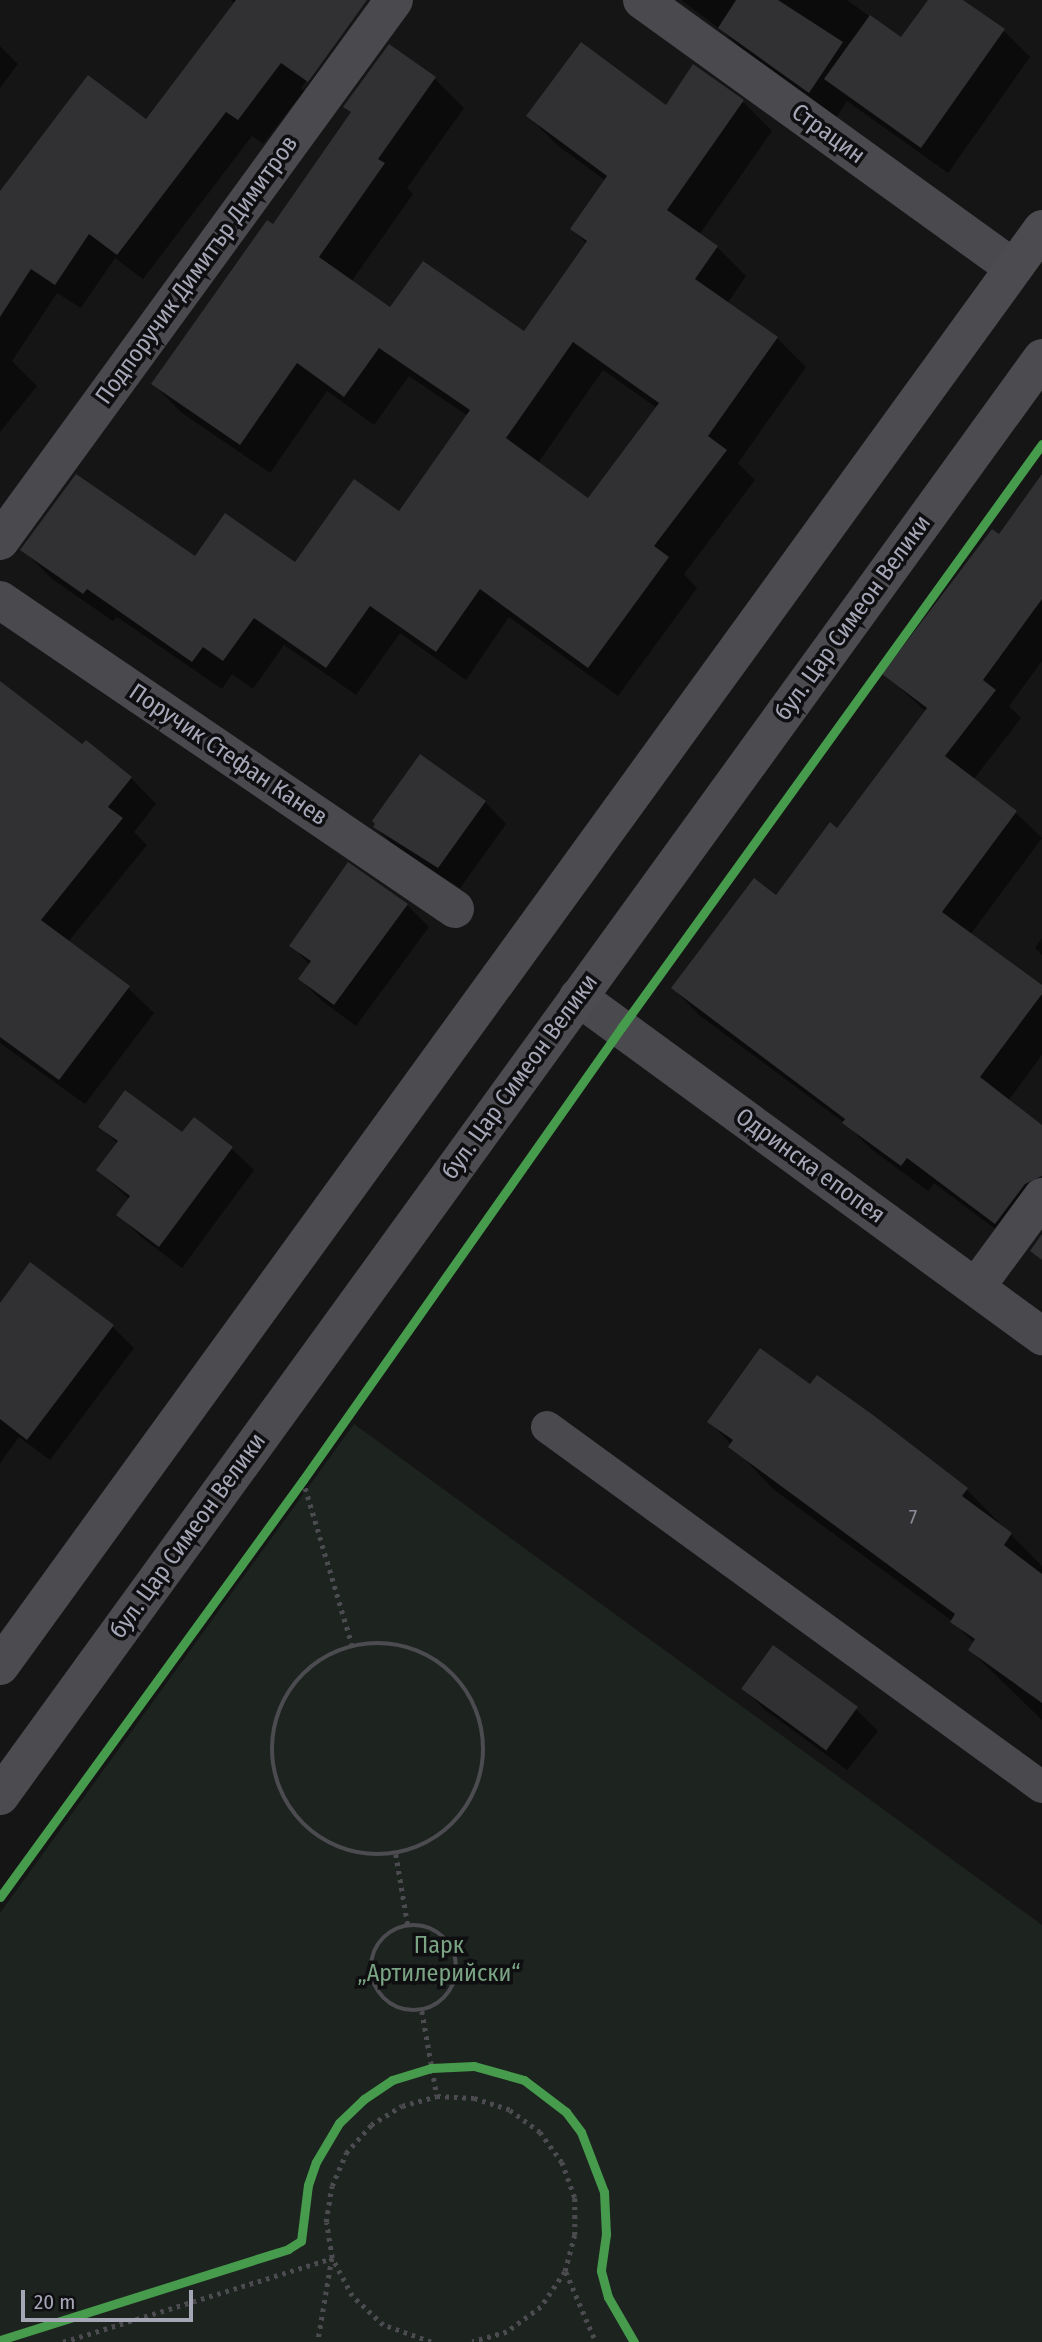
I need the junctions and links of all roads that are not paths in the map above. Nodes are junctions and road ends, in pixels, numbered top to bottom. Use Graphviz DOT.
graph roads {
  1 [pos="394,0"];
  2 [pos="642,0"];
  3 [pos="1042,229"];
  4 [pos="1014,268"];
  5 [pos="1042,358"];
  6 [pos="0,541"];
  7 [pos="0,600"];
  8 [pos="455,909"];
  9 [pos="578,997"];
  10 [pos="1042,1197"];
  11 [pos="976,1287"];
  12 [pos="1042,1336"];
  13 [pos="547,1427"];
  14 [pos="0,1666"];
  15 [pos="1042,1787"];
  16 [pos="0,1796"];
  1 -- 6 [label="street, Подпоручик Димитър Димитров"];
  2 -- 4 [label="street, Страцин"];
  3 -- 4 [label="main road"];
  4 -- 14 [label="main road"];
  5 -- 9 [label="main road, бул. Цар Симеон Велики"];
  7 -- 8 [label="street, Поручик Стефан Канев"];
  9 -- 11 [label="street, Одринска епопея"];
  9 -- 16 [label="main road, бул. Цар Симеон Велики"];
  10 -- 11 [label="street"];
  11 -- 12 [label="street, Одринска епопея"];
  13 -- 15 [label="lane"];
}
